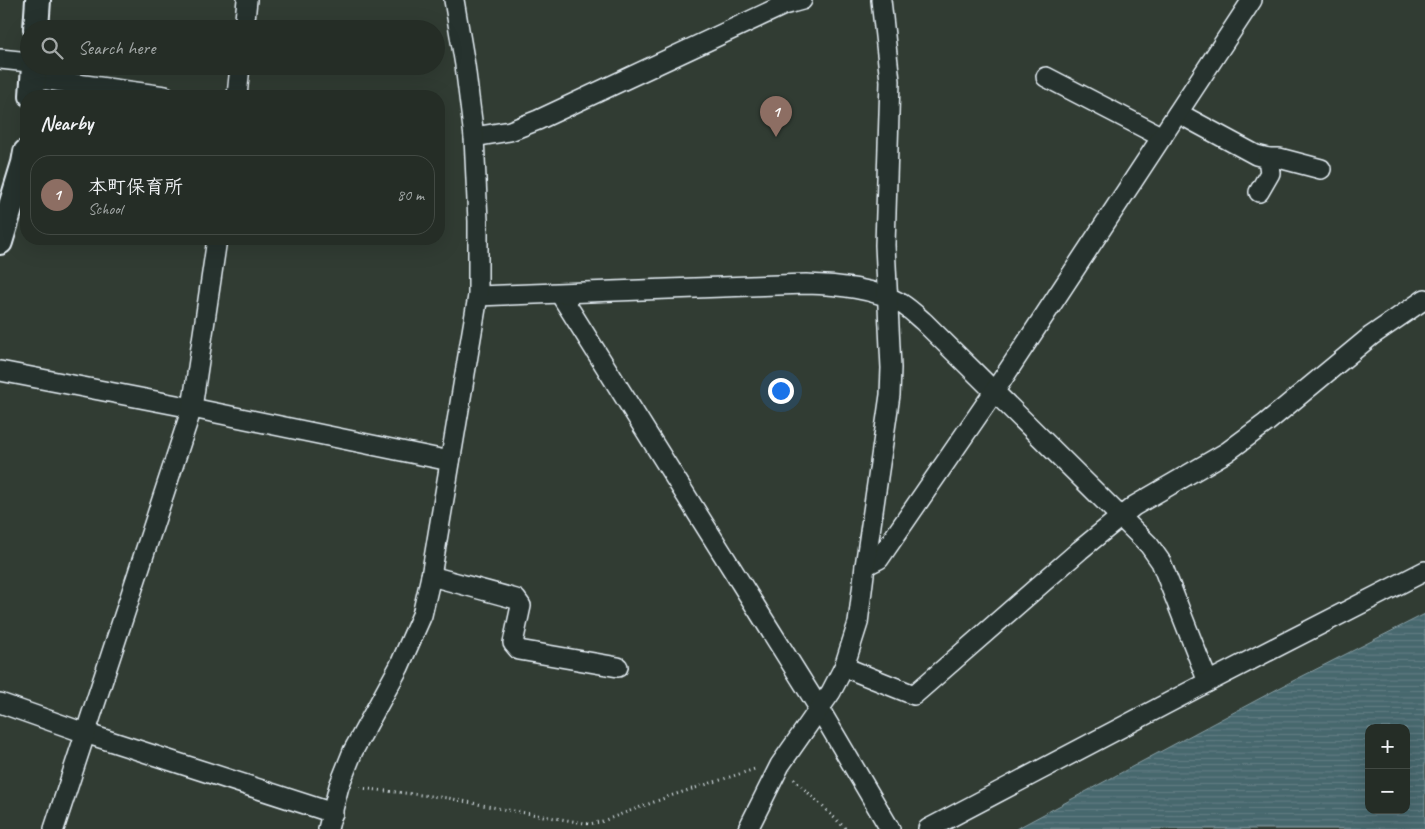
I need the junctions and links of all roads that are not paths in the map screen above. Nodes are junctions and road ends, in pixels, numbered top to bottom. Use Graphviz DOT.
graph roads {
  1 [pos="247,0"];
  2 [pos="454,0"];
  3 [pos="802,0"];
  4 [pos="881,0"];
  5 [pos="1252,0"];
  6 [pos="36,1"];
  7 [pos="36,20"];
  8 [pos="245,20"];
  9 [pos="0,59"];
  10 [pos="20,69"];
  11 [pos="32,75"];
  12 [pos="239,75"];
  13 [pos="1046,76"];
  14 [pos="127,90"];
  15 [pos="238,90"];
  16 [pos="1178,113"];
  17 [pos="474,137"];
  18 [pos="1162,137"];
  19 [pos="1268,158"];
  20 [pos="1321,169"];
  21 [pos="20,178"];
  22 [pos="1259,192"];
  23 [pos="0,242"];
  24 [pos="215,245"];
  25 [pos="560,294"];
  26 [pos="478,296"];
  27 [pos="887,296"];
  28 [pos="1425,299"];
  29 [pos="0,371"];
  30 [pos="994,392"];
  31 [pos="192,408"];
  32 [pos="450,461"];
  33 [pos="1120,517"];
  34 [pos="865,566"];
  35 [pos="1425,571"];
  36 [pos="431,576"];
  37 [pos="618,667"];
  38 [pos="844,667"];
  39 [pos="1208,682"];
  40 [pos="0,703"];
  41 [pos="819,708"];
  42 [pos="85,733"];
  43 [pos="330,821"];
  44 [pos="54,829"];
  45 [pos="748,829"];
  46 [pos="890,829"];
  47 [pos="928,829"];
  1 -- 8 [label="street"];
  2 -- 17 [label="street"];
  3 -- 17 [label="street"];
  4 -- 27 [label="street"];
  5 -- 16 [label="street"];
  6 -- 7 [label="street"];
  9 -- 10 [label="street"];
  11 -- 14 [label="street"];
  12 -- 15 [label="street"];
  13 -- 18 [label="street"];
  16 -- 18 [label="street"];
  16 -- 19 [label="street"];
  17 -- 26 [label="street"];
  18 -- 30 [label="street"];
  19 -- 20 [label="street"];
  19 -- 22 [label="street"];
  21 -- 23 [label="street"];
  24 -- 31 [label="street"];
  25 -- 26 [label="street"];
  25 -- 27 [label="street"];
  25 -- 41 [label="street"];
  26 -- 32 [label="street"];
  27 -- 30 [label="street"];
  27 -- 34 [label="street"];
  28 -- 33 [label="street"];
  29 -- 31 [label="street"];
  30 -- 33 [label="street"];
  30 -- 34 [label="street"];
  31 -- 32 [label="street"];
  31 -- 42 [label="street"];
  32 -- 36 [label="street"];
  33 -- 38 [label="street"];
  33 -- 39 [label="street"];
  34 -- 38 [label="street"];
  35 -- 39 [label="street"];
  36 -- 37 [label="street"];
  36 -- 43 [label="street"];
  38 -- 41 [label="street"];
  39 -- 47 [label="street"];
  40 -- 42 [label="street"];
  41 -- 45 [label="street"];
  41 -- 46 [label="street"];
  42 -- 43 [label="street"];
  42 -- 44 [label="street"];
}
